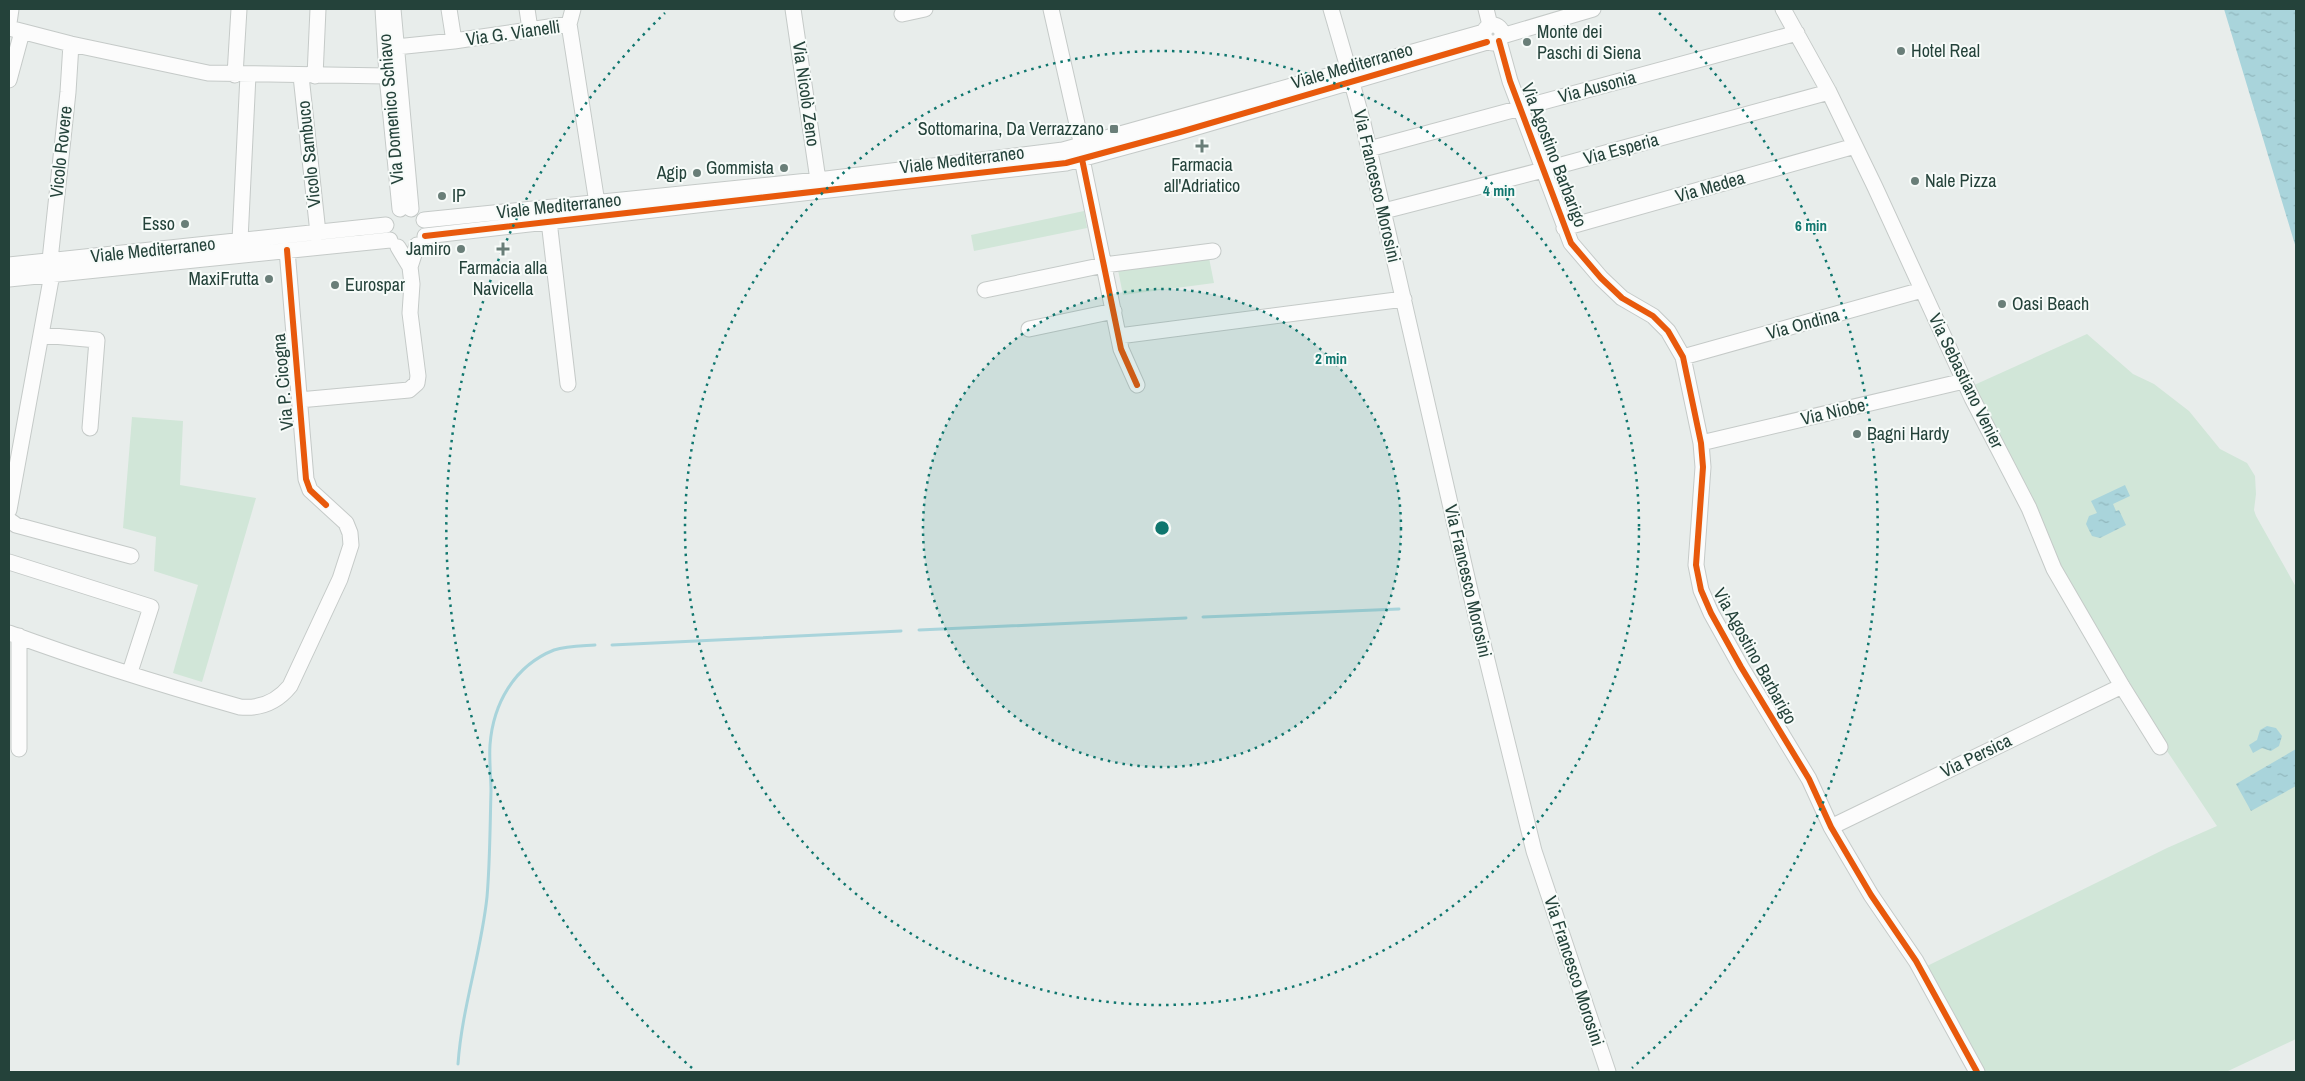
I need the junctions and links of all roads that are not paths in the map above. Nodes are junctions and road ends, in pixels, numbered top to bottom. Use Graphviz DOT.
graph roads {
  1 [pos="11,9"];
  2 [pos="239,9"];
  3 [pos="318,9"];
  4 [pos="382,9"];
  5 [pos="393,9"];
  6 [pos="449,9"];
  7 [pos="527,9"];
  8 [pos="573,9"];
  9 [pos="793,9"];
  10 [pos="925,9"];
  11 [pos="1051,9"];
  12 [pos="1331,9"];
  13 [pos="1486,9"];
  14 [pos="1561,9"];
  15 [pos="1593,9"];
  16 [pos="1783,9"];
  17 [pos="902,14"];
  18 [pos="9,23"];
  19 [pos="570,24"];
  20 [pos="530,29"];
  21 [pos="15,30"];
  22 [pos="1796,33"];
  23 [pos="1495,38"];
  24 [pos="454,41"];
  25 [pos="71,44"];
  26 [pos="396,47"];
  27 [pos="241,75"];
  28 [pos="308,76"];
  29 [pos="386,76"];
  30 [pos="1350,77"];
  31 [pos="9,80"];
  32 [pos="1829,92"];
  33 [pos="1520,109"];
  34 [pos="1855,146"];
  35 [pos="1369,149"];
  36 [pos="1082,153"];
  37 [pos="1543,170"];
  38 [pos="818,180"];
  39 [pos="597,203"];
  40 [pos="406,209"];
  41 [pos="1384,211"];
  42 [pos="424,220"];
  43 [pos="549,221"];
  44 [pos="386,225"];
  45 [pos="1564,228"];
  46 [pos="318,233"];
  47 [pos="240,240"];
  48 [pos="421,241"];
  49 [pos="394,244"];
  50 [pos="287,250"];
  51 [pos="1213,251"];
  52 [pos="9,264"];
  53 [pos="1104,265"];
  54 [pos="51,267"];
  55 [pos="410,268"];
  56 [pos="9,279"];
  57 [pos="985,290"];
  58 [pos="1922,290"];
  59 [pos="1404,299"];
  60 [pos="1114,311"];
  61 [pos="1029,330"];
  62 [pos="42,335"];
  63 [pos="1119,336"];
  64 [pos="1683,357"];
  65 [pos="1964,380"];
  66 [pos="568,384"];
  67 [pos="1137,385"];
  68 [pos="299,400"];
  69 [pos="90,428"];
  70 [pos="1702,443"];
  71 [pos="9,510"];
  72 [pos="9,520"];
  73 [pos="131,556"];
  74 [pos="9,562"];
  75 [pos="14,634"];
  76 [pos="130,672"];
  77 [pos="2122,686"];
  78 [pos="2160,747"];
  79 [pos="19,749"];
  80 [pos="1831,827"];
  81 [pos="1608,1072"];
  82 [pos="1978,1072"];
  1 -- 18 [label="street"];
  2 -- 27 [label="street"];
  3 -- 28 [label="street, Vicolo Sambuco"];
  4 -- 29 [label="street, Via Domenico Schiavo"];
  5 -- 26 [label="street, Via Domenico Schiavo"];
  6 -- 24 [label="street"];
  7 -- 20 [label="street"];
  8 -- 19 [label="street"];
  9 -- 38 [label="street, Via Nicolò Zeno"];
  10 -- 17 [label="street"];
  11 -- 36 [label="street"];
  12 -- 30 [label="street, Via Francesco Morosini"];
  13 -- 23 [label="street, Via Agostino Barbarigo"];
  14 -- 23 [label="street, Viale Mediterraneo"];
  15 -- 23 [label="street, Viale Mediterraneo"];
  16 -- 22 [label="street, Via Sebastiano Venier"];
  19 -- 20 [label="street, Via G. Vianelli"];
  19 -- 39 [label="street, Via G. Vianelli"];
  20 -- 24 [label="street, Via G. Vianelli"];
  21 -- 25 [label="street"];
  21 -- 31 [label="street"];
  22 -- 32 [label="street, Via Sebastiano Venier"];
  22 -- 33 [label="street, Via Ausonia"];
  23 -- 30 [label="street, Viale Mediterraneo"];
  23 -- 33 [label="street, Via Agostino Barbarigo"];
  24 -- 26 [label="street, Via G. Vianelli"];
  25 -- 27 [label="street"];
  25 -- 54 [label="street, Vicolo Rovere"];
  26 -- 40 [label="street, Via Domenico Schiavo"];
  27 -- 28 [label="street"];
  27 -- 47 [label="street"];
  28 -- 29 [label="street"];
  28 -- 46 [label="street, Vicolo Sambuco"];
  29 -- 40 [label="street, Via Domenico Schiavo"];
  30 -- 35 [label="street, Via Francesco Morosini"];
  30 -- 36 [label="street, Viale Mediterraneo"];
  32 -- 34 [label="street, Via Sebastiano Venier"];
  32 -- 37 [label="street, Via Esperia"];
  33 -- 35 [label="street, Via Ausonia"];
  33 -- 37 [label="street, Via Agostino Barbarigo"];
  34 -- 45 [label="street, Via Medea"];
  34 -- 58 [label="street, Via Sebastiano Venier"];
  35 -- 41 [label="street, Via Francesco Morosini"];
  36 -- 38 [label="street, Viale Mediterraneo"];
  36 -- 43 [label="street, Viale Mediterraneo"];
  36 -- 53 [label="street"];
  37 -- 41 [label="street, Via Esperia"];
  37 -- 45 [label="street, Via Agostino Barbarigo"];
  38 -- 39 [label="street, Viale Mediterraneo"];
  39 -- 42 [label="street, Viale Mediterraneo"];
  40 -- 42 [label="street"];
  40 -- 44 [label="street"];
  41 -- 59 [label="street, Via Francesco Morosini"];
  42 -- 48 [label="street"];
  43 -- 48 [label="street, Viale Mediterraneo"];
  43 -- 66 [label="street"];
  44 -- 46 [label="street, Viale Mediterraneo"];
  44 -- 49 [label="street"];
  45 -- 64 [label="street, Via Agostino Barbarigo"];
  46 -- 47 [label="street, Viale Mediterraneo"];
  47 -- 54 [label="street, Viale Mediterraneo"];
  48 -- 49 [label="street"];
  48 -- 55 [label="street"];
  49 -- 50 [label="street, Viale Mediterraneo"];
  49 -- 55 [label="street"];
  50 -- 54 [label="street, Viale Mediterraneo"];
  50 -- 68 [label="street, Via P. Cicogna"];
  51 -- 53 [label="street"];
  52 -- 54 [label="street, Viale Mediterraneo"];
  53 -- 57 [label="street"];
  53 -- 60 [label="street"];
  54 -- 56 [label="street, Viale Mediterraneo"];
  54 -- 62 [label="street"];
  55 -- 68 [label="street"];
  58 -- 64 [label="street, Via Ondina"];
  58 -- 65 [label="street, Via Sebastiano Venier"];
  59 -- 63 [label="street"];
  59 -- 81 [label="street, Via Francesco Morosini"];
  60 -- 61 [label="street"];
  60 -- 63 [label="street"];
  62 -- 69 [label="street"];
  62 -- 71 [label="street"];
  63 -- 67 [label="street"];
  64 -- 70 [label="street, Via Agostino Barbarigo"];
  65 -- 70 [label="street, Via Niobe"];
  65 -- 77 [label="street, Via Sebastiano Venier"];
  68 -- 76 [label="street, Via P. Cicogna"];
  70 -- 80 [label="street, Via Agostino Barbarigo"];
  72 -- 73 [label="street"];
  74 -- 76 [label="street"];
  75 -- 76 [label="street, Via P. Cicogna"];
  75 -- 79 [label="street"];
  77 -- 78 [label="street, Via Sebastiano Venier"];
  77 -- 80 [label="street, Via Persica"];
  80 -- 82 [label="street, Via Agostino Barbarigo"];
}
